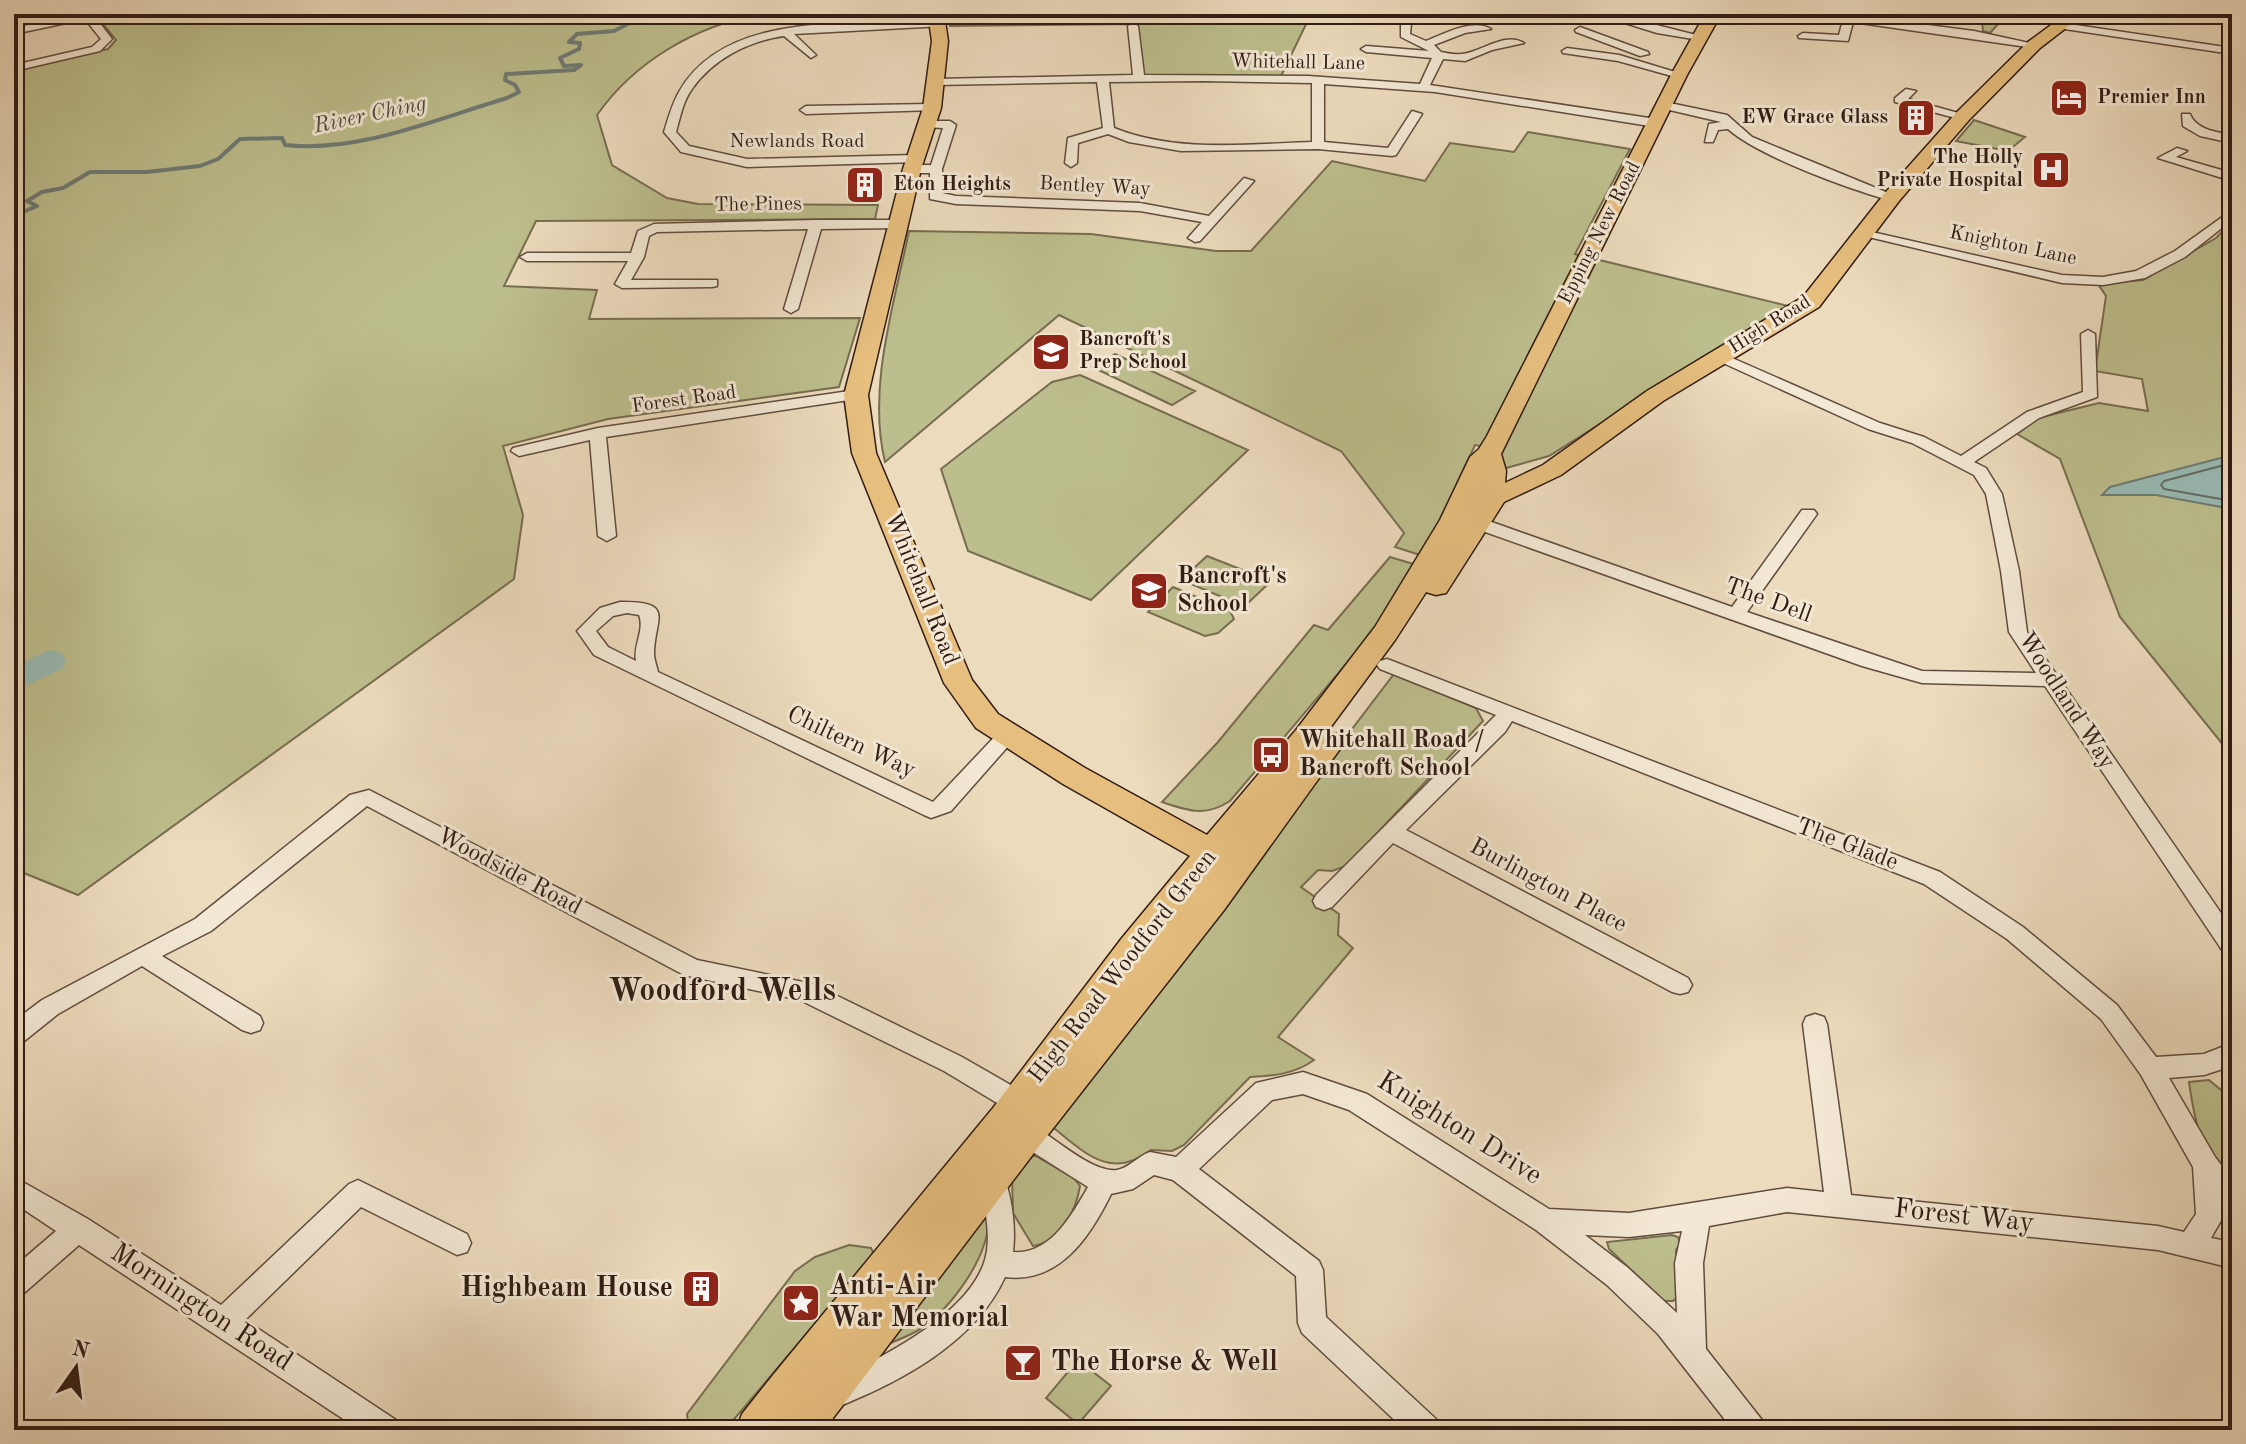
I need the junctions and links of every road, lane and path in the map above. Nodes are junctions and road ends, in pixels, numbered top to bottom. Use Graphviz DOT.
graph roads {
  1 [pos="1398,14"];
  2 [pos="1601,14"];
  3 [pos="1713,14"];
  4 [pos="1817,14"];
  5 [pos="92,15"];
  6 [pos="1842,16"];
  7 [pos="938,19"];
  8 [pos="2069,20"];
  9 [pos="1133,26"];
  10 [pos="1486,29"];
  11 [pos="1580,30"];
  12 [pos="14,31"];
  13 [pos="785,31"];
  14 [pos="1803,36"];
  15 [pos="1699,37"];
  16 [pos="1354,42"];
  17 [pos="1421,42"];
  18 [pos="1519,43"];
  19 [pos="2232,44"];
  20 [pos="2034,45"];
  21 [pos="2205,47"];
  22 [pos="1366,49"];
  23 [pos="1567,51"];
  24 [pos="2232,51"];
  25 [pos="811,55"];
  26 [pos="1437,56"];
  27 [pos="2232,63"];
  28 [pos="14,68"];
  29 [pos="1652,68"];
  30 [pos="1679,75"];
  31 [pos="1103,80"];
  32 [pos="1139,80"];
  33 [pos="1318,80"];
  34 [pos="936,82"];
  35 [pos="1423,88"];
  36 [pos="1910,91"];
  37 [pos="806,110"];
  38 [pos="1416,114"];
  39 [pos="1660,115"];
  40 [pos="1963,116"];
  41 [pos="2186,117"];
  42 [pos="941,118"];
  43 [pos="1727,118"];
  44 [pos="1109,130"];
  45 [pos="1709,139"];
  46 [pos="2232,139"];
  47 [pos="1318,145"];
  48 [pos="2181,151"];
  49 [pos="1071,163"];
  50 [pos="921,166"];
  51 [pos="2232,177"];
  52 [pos="1248,181"];
  53 [pos="933,191"];
  54 [pos="1892,197"];
  55 [pos="2232,214"];
  56 [pos="1211,220"];
  57 [pos="816,224"];
  58 [pos="899,224"];
  59 [pos="1863,234"];
  60 [pos="1195,238"];
  61 [pos="527,257"];
  62 [pos="637,257"];
  63 [pos="712,283"];
  64 [pos="791,309"];
  65 [pos="2088,334"];
  66 [pos="1718,357"];
  67 [pos="856,395"];
  68 [pos="598,433"];
  69 [pos="519,451"];
  70 [pos="1963,462"];
  71 [pos="1482,499"];
  72 [pos="1808,514"];
  73 [pos="607,536"];
  74 [pos="1736,615"];
  75 [pos="1387,665"];
  76 [pos="649,676"];
  77 [pos="2048,680"];
  78 [pos="1507,713"];
  79 [pos="1008,735"];
  80 [pos="1391,832"];
  81 [pos="1224,860"];
  82 [pos="1324,901"];
  83 [pos="2232,947"];
  84 [pos="142,955"];
  85 [pos="1680,985"];
  86 [pos="251,1023"];
  87 [pos="1815,1024"];
  88 [pos="14,1035"];
  89 [pos="2232,1053"];
  90 [pos="2150,1068"];
  91 [pos="1022,1118"];
  92 [pos="2206,1165"];
  93 [pos="1180,1170"];
  94 [pos="992,1178"];
  95 [pos="1103,1183"];
  96 [pos="14,1189"];
  97 [pos="2232,1199"];
  98 [pos="1839,1204"];
  99 [pos="1694,1217"];
  100 [pos="1545,1221"];
  101 [pos="79,1228"];
  102 [pos="457,1243"];
  103 [pos="2191,1244"];
  104 [pos="2232,1255"];
  105 [pos="998,1263"];
  106 [pos="14,1284"];
  107 [pos="223,1322"];
  108 [pos="1692,1353"];
  109 [pos="806,1416"];
  110 [pos="386,1430"];
  111 [pos="758,1430"];
  112 [pos="1427,1430"];
  113 [pos="1752,1430"];
  1 -- 17 [label="street"];
  2 -- 15 [label="street"];
  3 -- 15 [label="main road, Epping New Road"];
  4 -- 6 [label="street"];
  5 -- 12 [label="street"];
  5 -- 28 [label="street"];
  6 -- 14 [label="street"];
  6 -- 20 [label="street"];
  7 -- 13 [label="street, Newlands Road"];
  7 -- 34 [label="main road, Whitehall Road"];
  8 -- 20 [label="main road, High Road"];
  8 -- 21 [label="street"];
  9 -- 32 [label="street"];
  10 -- 17 [label="street"];
  11 -- 29 [label="street"];
  13 -- 25 [label="street"];
  13 -- 50 [label="street, Newlands Road"];
  15 -- 30 [label="main road, Epping New Road"];
  16 -- 17 [label="street"];
  17 -- 26 [label="street"];
  18 -- 26 [label="street"];
  19 -- 21 [label="street"];
  20 -- 40 [label="main road, High Road"];
  21 -- 24 [label="street"];
  21 -- 27 [label="street"];
  22 -- 26 [label="street"];
  23 -- 29 [label="street"];
  26 -- 35 [label="street"];
  29 -- 30 [label="street"];
  30 -- 39 [label="main road, Epping New Road"];
  31 -- 32 [label="street, Whitehall Lane"];
  31 -- 34 [label="street, Whitehall Lane"];
  31 -- 44 [label="street"];
  32 -- 33 [label="street, Whitehall Lane"];
  33 -- 35 [label="street, Whitehall Lane"];
  33 -- 47 [label="street"];
  34 -- 42 [label="main road, Whitehall Road"];
  35 -- 39 [label="street, Whitehall Lane"];
  36 -- 40 [label="street"];
  37 -- 42 [label="street"];
  38 -- 47 [label="street"];
  39 -- 43 [label="street, Whitehall Lane"];
  39 -- 71 [label="main road, Epping New Road"];
  40 -- 54 [label="main road, High Road"];
  41 -- 46 [label="street"];
  42 -- 50 [label="main road, Whitehall Road"];
  43 -- 45 [label="street"];
  43 -- 54 [label="street"];
  44 -- 47 [label="street"];
  44 -- 49 [label="street"];
  48 -- 51 [label="street"];
  50 -- 53 [label="street, Whitehall Road"];
  50 -- 58 [label="main road, Whitehall Road"];
  52 -- 56 [label="street"];
  53 -- 56 [label="street, Bentley Way"];
  54 -- 59 [label="main road, High Road"];
  55 -- 59 [label="street, Knighton Lane"];
  56 -- 60 [label="street"];
  57 -- 58 [label="street, The Pines"];
  57 -- 62 [label="street, The Pines"];
  57 -- 64 [label="street"];
  58 -- 67 [label="main road, Whitehall Road"];
  59 -- 66 [label="main road, High Road"];
  61 -- 62 [label="street"];
  62 -- 63 [label="street, The Pines"];
  65 -- 70 [label="street"];
  66 -- 70 [label="street, Woodland Way"];
  66 -- 71 [label="main road, High Road"];
  67 -- 68 [label="street, Forest Road"];
  67 -- 79 [label="main road, Whitehall Road"];
  68 -- 69 [label="street, Forest Road"];
  68 -- 73 [label="street"];
  70 -- 77 [label="street, Woodland Way"];
  71 -- 74 [label="street, The Dell"];
  71 -- 75 [label="main road, High Road Woodford Green"];
  71 -- 81 [label="main road, High Road Woodford Green"];
  72 -- 74 [label="street"];
  74 -- 77 [label="street, The Dell"];
  75 -- 78 [label="street, The Glade"];
  75 -- 81 [label="main road, High Road Woodford Green"];
  76 -- 79 [label="street, Chiltern Way"];
  77 -- 83 [label="street, Woodland Way"];
  78 -- 80 [label="street"];
  78 -- 90 [label="street, The Glade"];
  79 -- 81 [label="main road, Whitehall Road"];
  80 -- 82 [label="street"];
  80 -- 85 [label="street, Burlington Place"];
  81 -- 91 [label="main road, High Road Woodford Green"];
  84 -- 86 [label="street"];
  84 -- 88 [label="street, Woodside Road"];
  84 -- 91 [label="street, Woodside Road"];
  87 -- 98 [label="street"];
  89 -- 90 [label="street"];
  90 -- 92 [label="street, The Glade"];
  91 -- 94 [label="main road, High Road Woodford Green"];
  91 -- 95 [label="street"];
  91 -- 111 [label="main road, High Road Woodford Green"];
  92 -- 97 [label="street, The Glade"];
  92 -- 103 [label="street, The Glade"];
  93 -- 95 [label="street"];
  93 -- 100 [label="street, Knighton Drive"];
  93 -- 112 [label="street"];
  94 -- 105 [label="street"];
  94 -- 109 [label="main road, High Road Woodford Green"];
  95 -- 105 [label="street"];
  96 -- 101 [label="street, Mornington Road"];
  98 -- 99 [label="street, Forest Way"];
  98 -- 103 [label="street, Forest Way"];
  99 -- 100 [label="street, Forest Way"];
  99 -- 108 [label="street"];
  100 -- 108 [label="street, Knighton Drive"];
  101 -- 106 [label="street"];
  101 -- 107 [label="street, Mornington Road"];
  102 -- 107 [label="street"];
  103 -- 104 [label="street, Forest Way"];
  105 -- 109 [label="street"];
  107 -- 110 [label="street, Mornington Road"];
  108 -- 113 [label="street, Knighton Drive"];
}
